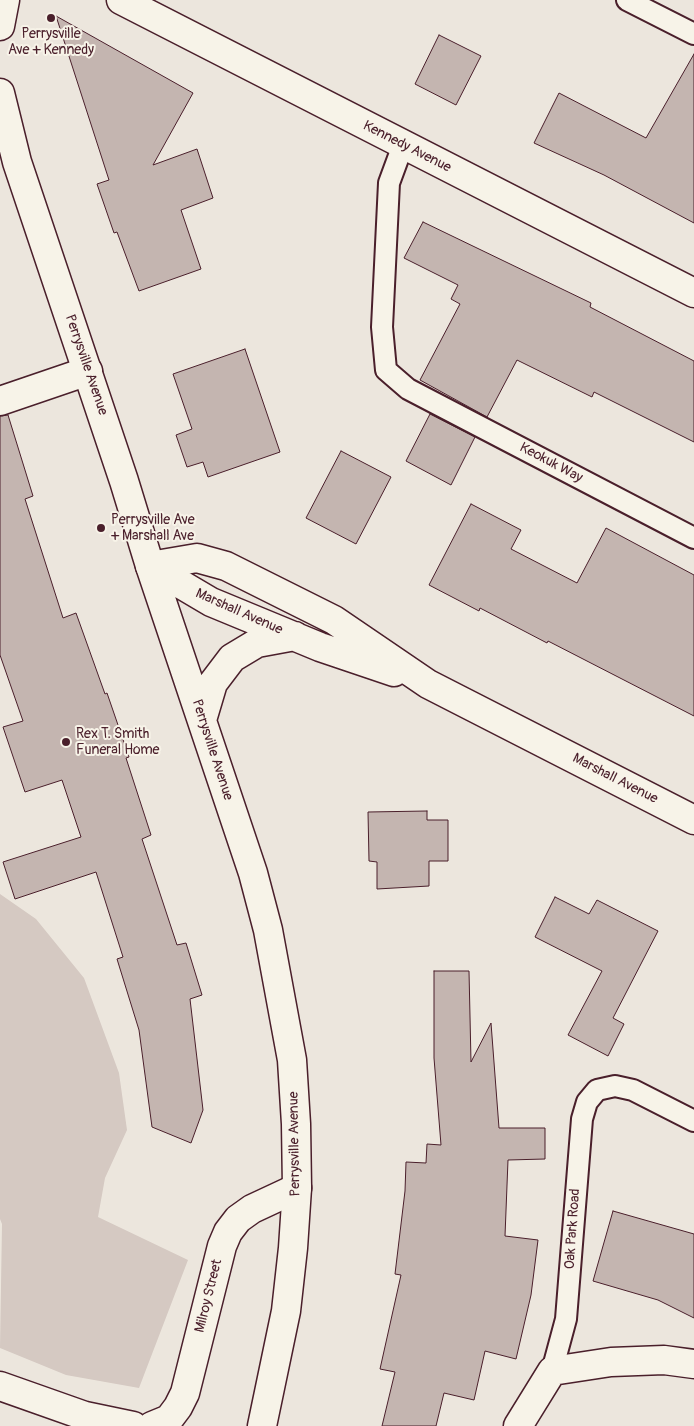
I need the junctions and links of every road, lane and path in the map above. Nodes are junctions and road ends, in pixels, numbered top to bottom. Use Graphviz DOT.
graph roads {
  1 [pos="5,0"];
  2 [pos="121,0"];
  3 [pos="627,0"];
  4 [pos="0,21"];
  5 [pos="0,26"];
  6 [pos="694,34"];
  7 [pos="0,93"];
  8 [pos="403,145"];
  9 [pos="694,294"];
  10 [pos="88,371"];
  11 [pos="0,401"];
  12 [pos="694,538"];
  13 [pos="150,566"];
  14 [pos="295,636"];
  15 [pos="428,684"];
  16 [pos="202,720"];
  17 [pos="694,820"];
  18 [pos="694,1121"];
  19 [pos="296,1188"];
  20 [pos="694,1364"];
  21 [pos="552,1371"];
  22 [pos="0,1386"];
  23 [pos="133,1426"];
  24 [pos="152,1426"];
  25 [pos="262,1426"];
  26 [pos="518,1426"];
  1 -- 4 [label="main road"];
  2 -- 8 [label="main road, Kennedy Avenue"];
  3 -- 6 [label="lane"];
  4 -- 5 [label="main road"];
  7 -- 10 [label="main road, Perrysville Avenue"];
  8 -- 9 [label="main road, Kennedy Avenue"];
  8 -- 12 [label="lane, Keokuk Way"];
  10 -- 11 [label="main road"];
  10 -- 13 [label="main road, Perrysville Avenue"];
  13 -- 14 [label="main road, Marshall Avenue"];
  13 -- 15 [label="main road, Marshall Avenue"];
  13 -- 16 [label="main road, Perrysville Avenue"];
  14 -- 15 [label="main road, Marshall Avenue"];
  14 -- 16 [label="main road"];
  15 -- 17 [label="main road, Marshall Avenue"];
  16 -- 19 [label="main road, Perrysville Avenue"];
  18 -- 21 [label="lane, Oak Park Road"];
  19 -- 24 [label="main road, Milroy Street"];
  19 -- 25 [label="main road, Perrysville Avenue"];
  20 -- 21 [label="main road"];
  21 -- 26 [label="main road, Oak Park Road"];
  22 -- 23 [label="main road"];
}
